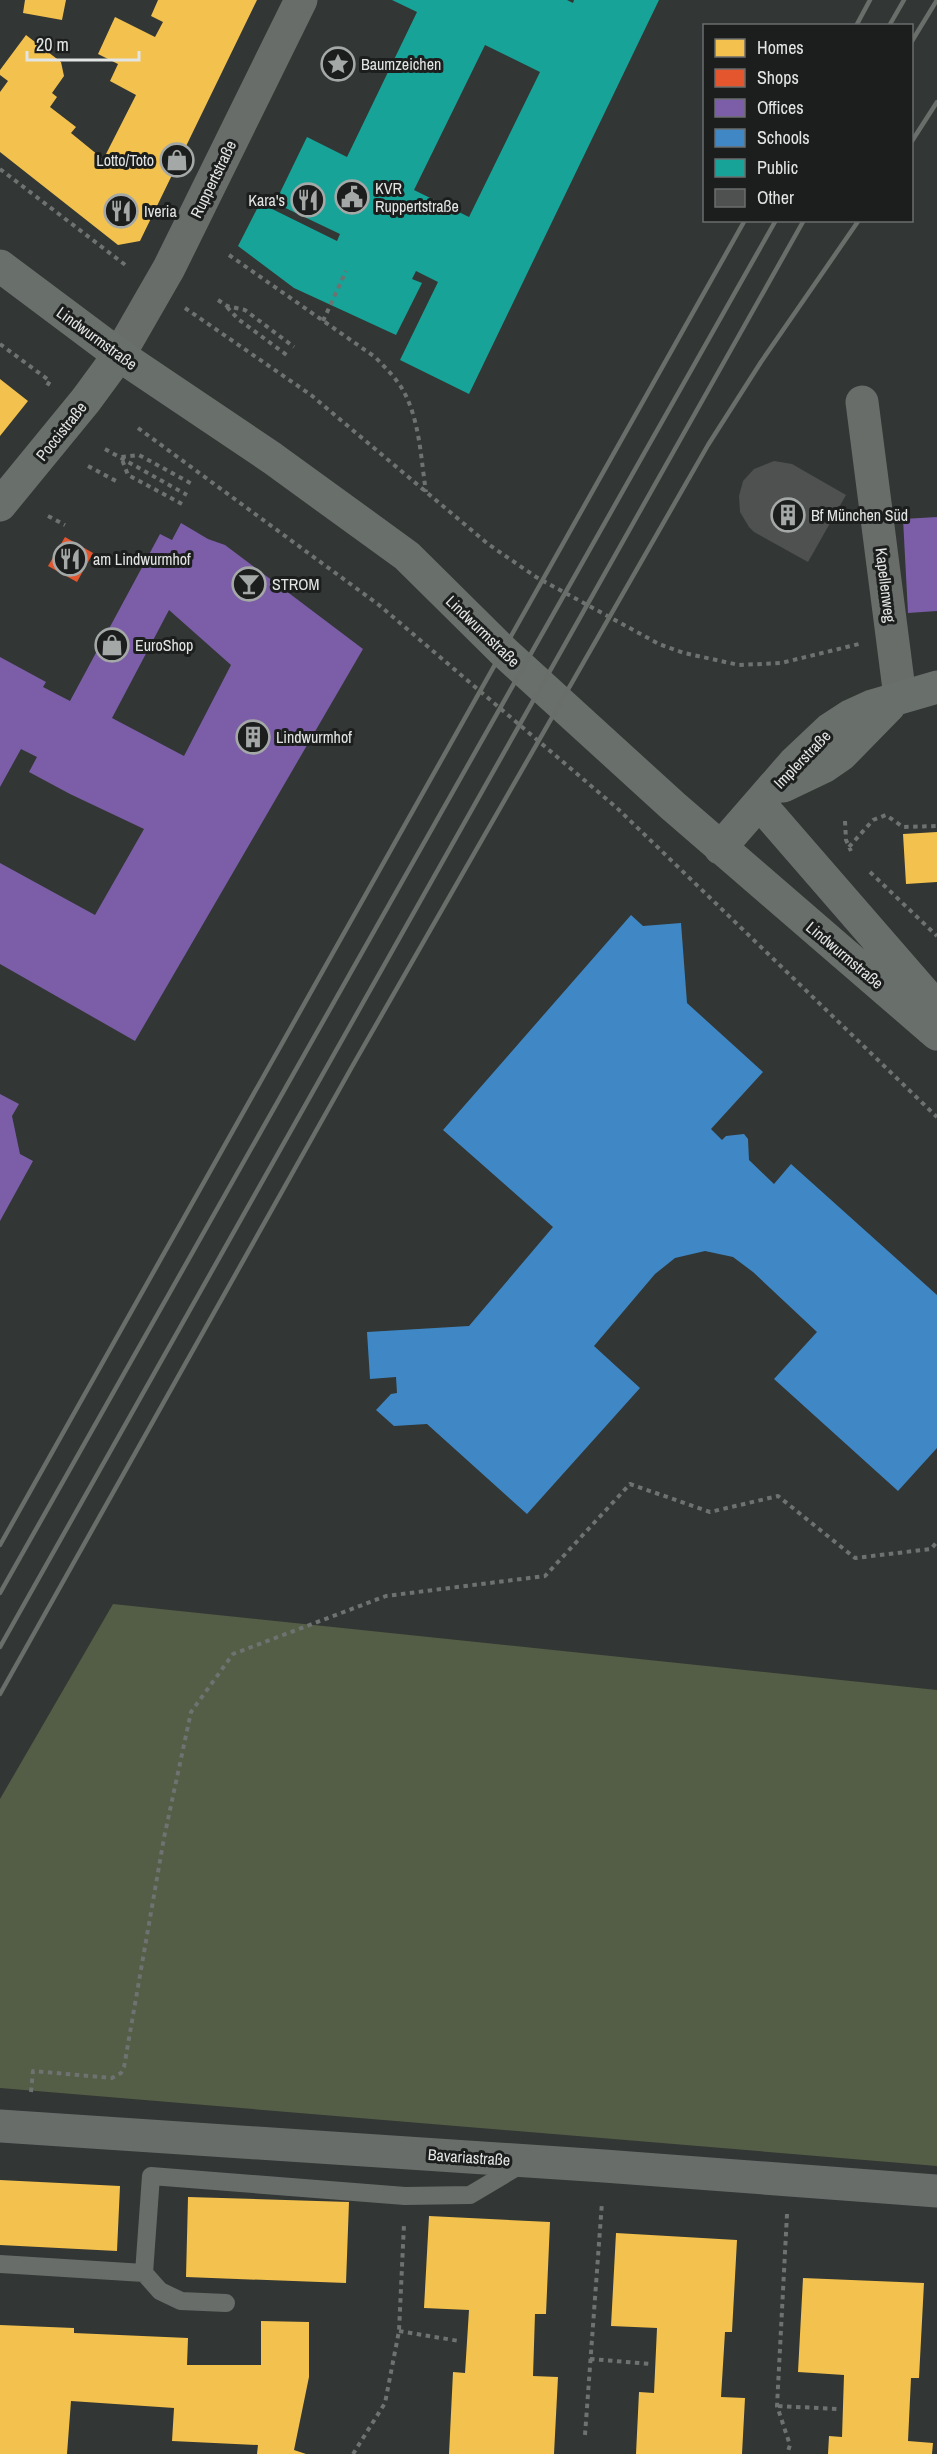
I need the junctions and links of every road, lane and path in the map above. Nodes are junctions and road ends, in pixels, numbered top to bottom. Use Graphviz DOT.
graph roads {
  1 [pos="301,0"];
  2 [pos="0,169"];
  3 [pos="229,255"];
  4 [pos="0,266"];
  5 [pos="346,271"];
  6 [pos="158,289"];
  7 [pos="218,300"];
  8 [pos="226,306"];
  9 [pos="323,321"];
  10 [pos="206,322"];
  11 [pos="0,344"];
  12 [pos="294,347"];
  13 [pos="119,355"];
  14 [pos="288,356"];
  15 [pos="50,381"];
  16 [pos="862,402"];
  17 [pos="138,428"];
  18 [pos="105,449"];
  19 [pos="121,457"];
  20 [pos="88,466"];
  21 [pos="116,481"];
  22 [pos="194,485"];
  23 [pos="426,493"];
  24 [pos="188,495"];
  25 [pos="182,504"];
  26 [pos="0,506"];
  27 [pos="48,516"];
  28 [pos="65,525"];
  29 [pos="893,636"];
  30 [pos="937,687"];
  31 [pos="900,697"];
  32 [pos="765,798"];
  33 [pos="845,821"];
  34 [pos="937,826"];
  35 [pos="720,848"];
  36 [pos="849,848"];
  37 [pos="855,856"];
  38 [pos="863,865"];
  39 [pos="937,936"];
  40 [pos="937,1008"];
  41 [pos="937,1034"];
  42 [pos="937,1118"];
  43 [pos="937,1542"];
  44 [pos="44,2072"];
  45 [pos="0,2126"];
  46 [pos="526,2161"];
  47 [pos="604,2166"];
  48 [pos="789,2180"];
  49 [pos="937,2192"];
  50 [pos="405,2196"];
  51 [pos="0,2264"];
  52 [pos="144,2272"];
  53 [pos="226,2303"];
  54 [pos="399,2331"];
  55 [pos="459,2341"];
  56 [pos="590,2359"];
  57 [pos="651,2364"];
  58 [pos="777,2406"];
  59 [pos="837,2409"];
  60 [pos="585,2435"];
  61 [pos="353,2454"];
  62 [pos="787,2454"];
  1 -- 6 [label="street, Ruppertstraße"];
  2 -- 6 [label="path"];
  3 -- 9 [label="path"];
  4 -- 13 [label="main road, Lindwurmstraße"];
  5 -- 9 [label="path"];
  6 -- 13 [label="street, Ruppertstraße"];
  7 -- 8 [label="path"];
  8 -- 12 [label="path"];
  8 -- 14 [label="path"];
  9 -- 23 [label="path"];
  10 -- 23 [label="path"];
  11 -- 15 [label="path"];
  13 -- 26 [label="main road, Poccistraße"];
  13 -- 35 [label="main road, Lindwurmstraße"];
  16 -- 29 [label="street, Kapellenweg"];
  17 -- 42 [label="path"];
  18 -- 19 [label="path"];
  19 -- 22 [label="path"];
  19 -- 24 [label="path"];
  19 -- 25 [label="path"];
  20 -- 21 [label="path"];
  23 -- 29 [label="path"];
  27 -- 28 [label="path"];
  29 -- 31 [label="street, Kapellenweg"];
  30 -- 31 [label="main road, Implerstraße"];
  31 -- 32 [label="main road, Implerstraße"];
  32 -- 35 [label="main road, Implerstraße"];
  32 -- 40 [label="main road, Lindwurmstraße"];
  33 -- 36 [label="path"];
  34 -- 36 [label="path"];
  35 -- 41 [label="main road, Lindwurmstraße"];
  36 -- 37 [label="path"];
  38 -- 39 [label="path"];
  43 -- 44 [label="path"];
  45 -- 46 [label="street, Bavariastraße"];
  46 -- 47 [label="street, Bavariastraße"];
  46 -- 50 [label="lane"];
  47 -- 48 [label="street, Bavariastraße"];
  47 -- 56 [label="path"];
  48 -- 49 [label="street, Bavariastraße"];
  48 -- 58 [label="path"];
  50 -- 52 [label="lane"];
  50 -- 54 [label="path"];
  51 -- 52 [label="lane"];
  52 -- 53 [label="lane"];
  54 -- 55 [label="path"];
  54 -- 61 [label="path"];
  56 -- 57 [label="path"];
  56 -- 60 [label="path"];
  58 -- 59 [label="path"];
  58 -- 62 [label="path"];
}
